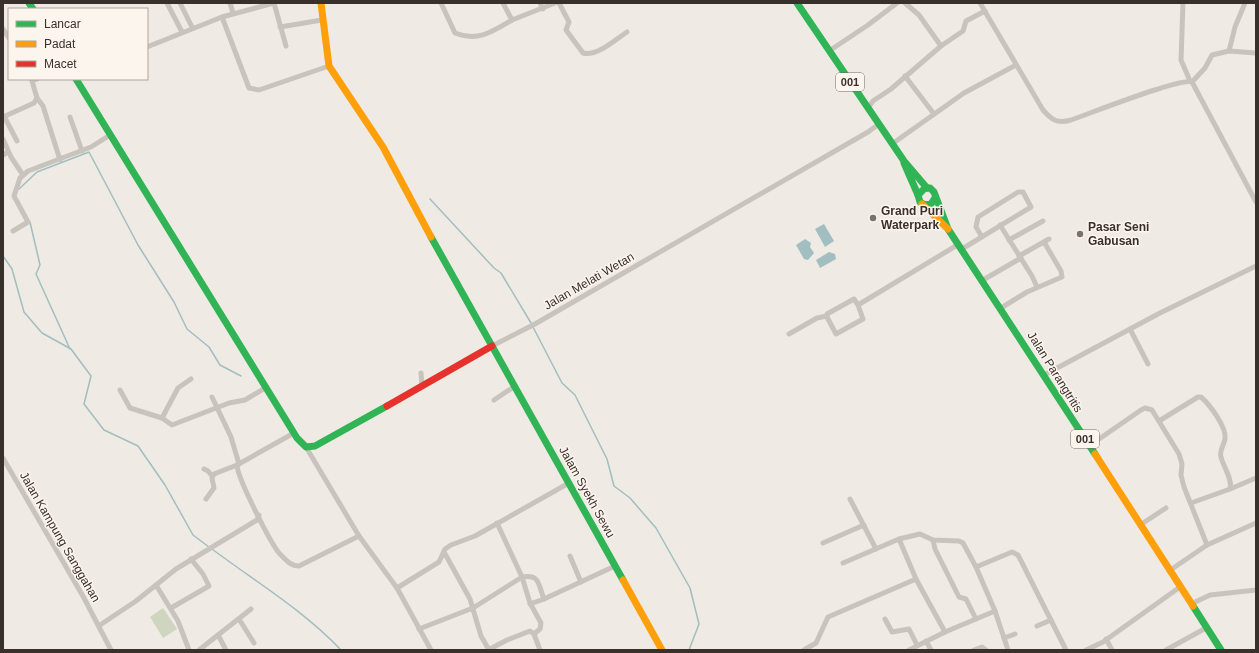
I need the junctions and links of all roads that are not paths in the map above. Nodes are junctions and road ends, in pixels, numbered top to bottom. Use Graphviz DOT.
graph roads {
  1 [pos="167,3"];
  2 [pos="180,3"];
  3 [pos="230,3"];
  4 [pos="274,3"];
  5 [pos="321,3"];
  6 [pos="441,3"];
  7 [pos="503,3"];
  8 [pos="540,3"];
  9 [pos="555,3"];
  10 [pos="559,3"];
  11 [pos="797,3"];
  12 [pos="897,3"];
  13 [pos="906,3"];
  14 [pos="980,3"];
  15 [pos="1183,3"];
  16 [pos="1245,3"];
  17 [pos="543,9"];
  18 [pos="984,11"];
  19 [pos="233,13"];
  20 [pos="222,17"];
  21 [pos="322,20"];
  22 [pos="512,20"];
  23 [pos="192,27"];
  24 [pos="280,27"];
  25 [pos="182,32"];
  26 [pos="627,32"];
  27 [pos="286,46"];
  28 [pos="941,46"];
  29 [pos="148,47"];
  30 [pos="829,51"];
  31 [pos="1228,51"];
  32 [pos="1256,53"];
  33 [pos="1016,65"];
  34 [pos="330,66"];
  35 [pos="905,76"];
  36 [pos="33,80"];
  37 [pos="77,80"];
  38 [pos="1191,82"];
  39 [pos="36,98"];
  40 [pos="868,108"];
  41 [pos="934,114"];
  42 [pos="3,116"];
  43 [pos="70,117"];
  44 [pos="879,124"];
  45 [pos="110,135"];
  46 [pos="3,139"];
  47 [pos="17,141"];
  48 [pos="892,144"];
  49 [pos="82,151"];
  50 [pos="8,152"];
  51 [pos="3,155"];
  52 [pos="60,160"];
  53 [pos="904,161"];
  54 [pos="23,175"];
  55 [pos="927,188"];
  56 [pos="918,195"];
  57 [pos="936,198"];
  58 [pos="1256,202"];
  59 [pos="922,204"];
  60 [pos="1043,221"];
  61 [pos="1000,225"];
  62 [pos="948,229"];
  63 [pos="14,231"];
  64 [pos="982,237"];
  65 [pos="1010,240"];
  66 [pos="961,247"];
  67 [pos="1020,257"];
  68 [pos="1256,266"];
  69 [pos="983,280"];
  70 [pos="1037,287"];
  71 [pos="858,306"];
  72 [pos="1001,308"];
  73 [pos="826,316"];
  74 [pos="1130,329"];
  75 [pos="789,334"];
  76 [pos="492,346"];
  77 [pos="1148,364"];
  78 [pos="421,373"];
  79 [pos="1044,375"];
  80 [pos="191,379"];
  81 [pos="422,385"];
  82 [pos="515,386"];
  83 [pos="265,388"];
  84 [pos="120,390"];
  85 [pos="212,397"];
  86 [pos="494,400"];
  87 [pos="218,408"];
  88 [pos="162,418"];
  89 [pos="1159,421"];
  90 [pos="294,433"];
  91 [pos="1089,446"];
  92 [pos="306,447"];
  93 [pos="3,458"];
  94 [pos="238,465"];
  95 [pos="204,469"];
  96 [pos="10,470"];
  97 [pos="3,472"];
  98 [pos="212,476"];
  99 [pos="1256,478"];
  100 [pos="569,483"];
  101 [pos="1230,489"];
  102 [pos="206,499"];
  103 [pos="850,499"];
  104 [pos="1191,503"];
  105 [pos="1166,508"];
  106 [pos="259,515"];
  107 [pos="497,523"];
  108 [pos="1256,523"];
  109 [pos="864,525"];
  110 [pos="1140,525"];
  111 [pos="359,536"];
  112 [pos="899,539"];
  113 [pos="933,540"];
  114 [pos="823,544"];
  115 [pos="1207,545"];
  116 [pos="876,549"];
  117 [pos="444,552"];
  118 [pos="570,556"];
  119 [pos="191,559"];
  120 [pos="843,562"];
  121 [pos="615,566"];
  122 [pos="976,566"];
  123 [pos="1169,571"];
  124 [pos="522,577"];
  125 [pos="916,579"];
  126 [pos="581,582"];
  127 [pos="156,585"];
  128 [pos="1180,587"];
  129 [pos="397,588"];
  130 [pos="1256,590"];
  131 [pos="544,599"];
  132 [pos="530,604"];
  133 [pos="1191,604"];
  134 [pos="171,608"];
  135 [pos="473,608"];
  136 [pos="251,609"];
  137 [pos="995,612"];
  138 [pos="239,619"];
  139 [pos="885,619"];
  140 [pos="976,619"];
  141 [pos="1051,620"];
  142 [pos="100,625"];
  143 [pos="1037,626"];
  144 [pos="1206,628"];
  145 [pos="419,629"];
  146 [pos="945,632"];
  147 [pos="534,634"];
  148 [pos="1015,634"];
  149 [pos="218,635"];
  150 [pos="1004,638"];
  151 [pos="1106,639"];
  152 [pos="926,641"];
  153 [pos="254,643"];
  154 [pos="917,645"];
  155 [pos="111,650"];
  156 [pos="189,650"];
  157 [pos="199,650"];
  158 [pos="226,650"];
  159 [pos="431,650"];
  160 [pos="488,650"];
  161 [pos="540,650"];
  162 [pos="662,650"];
  163 [pos="804,650"];
  164 [pos="909,650"];
  165 [pos="931,650"];
  166 [pos="974,650"];
  167 [pos="986,650"];
  168 [pos="1008,650"];
  169 [pos="1066,650"];
  170 [pos="1086,650"];
  171 [pos="1112,650"];
  172 [pos="1166,650"];
  173 [pos="1221,650"];
  1 -- 25 [label="street"];
  2 -- 23 [label="street"];
  3 -- 19 [label="street"];
  4 -- 19 [label="street"];
  4 -- 24 [label="street"];
  5 -- 21 [label="street"];
  6 -- 22 [label="street"];
  7 -- 22 [label="street"];
  8 -- 17 [label="street"];
  9 -- 17 [label="street"];
  10 -- 26 [label="street"];
  11 -- 30 [label="street, 001"];
  12 -- 30 [label="street"];
  13 -- 28 [label="street"];
  14 -- 18 [label="street"];
  15 -- 38 [label="street"];
  16 -- 31 [label="street"];
  17 -- 22 [label="street"];
  18 -- 28 [label="street"];
  18 -- 33 [label="street"];
  19 -- 20 [label="street"];
  20 -- 23 [label="street"];
  20 -- 34 [label="street"];
  21 -- 24 [label="street"];
  21 -- 34 [label="street"];
  23 -- 25 [label="street"];
  24 -- 27 [label="street"];
  25 -- 29 [label="street"];
  28 -- 35 [label="street"];
  30 -- 40 [label="street, 001"];
  31 -- 32 [label="street"];
  31 -- 38 [label="street"];
  33 -- 38 [label="street"];
  33 -- 41 [label="street"];
  34 -- 76 [label="street, Jalam Syekh Sewu"];
  35 -- 40 [label="street"];
  35 -- 41 [label="street"];
  36 -- 39 [label="street"];
  37 -- 45 [label="street"];
  38 -- 58 [label="street"];
  39 -- 42 [label="street"];
  39 -- 52 [label="street"];
  40 -- 44 [label="street, 001"];
  41 -- 48 [label="street"];
  42 -- 47 [label="street"];
  43 -- 49 [label="street"];
  44 -- 48 [label="street, 001"];
  44 -- 76 [label="street, Jalan Melati Wetan"];
  45 -- 49 [label="street"];
  45 -- 83 [label="street"];
  46 -- 50 [label="street"];
  48 -- 53 [label="street, 001"];
  49 -- 52 [label="street"];
  50 -- 51 [label="street"];
  50 -- 54 [label="street"];
  52 -- 54 [label="street"];
  53 -- 55 [label="street, 001"];
  53 -- 56 [label="street, 001"];
  54 -- 63 [label="street"];
  55 -- 56 [label="street"];
  55 -- 57 [label="street, 001"];
  56 -- 59 [label="street, 001"];
  57 -- 59 [label="street"];
  57 -- 62 [label="street, Jalan Parangtritis / 001"];
  59 -- 62 [label="street, Jalan Parangtritis / 001"];
  60 -- 65 [label="street"];
  61 -- 64 [label="street"];
  61 -- 64 [label="street"];
  61 -- 65 [label="street"];
  62 -- 66 [label="street, Jalan Parangtritis / 001"];
  64 -- 66 [label="street"];
  65 -- 67 [label="street"];
  66 -- 69 [label="street, Jalan Parangtritis / 001"];
  66 -- 71 [label="street"];
  67 -- 69 [label="street"];
  67 -- 70 [label="street"];
  67 -- 70 [label="street"];
  68 -- 74 [label="street"];
  69 -- 72 [label="street, Jalan Parangtritis / 001"];
  70 -- 72 [label="street"];
  71 -- 73 [label="street"];
  71 -- 73 [label="street"];
  72 -- 79 [label="street, Jalan Parangtritis / 001"];
  73 -- 75 [label="street"];
  74 -- 77 [label="street"];
  74 -- 79 [label="street"];
  76 -- 81 [label="street, Jalan Melati Wetan"];
  76 -- 82 [label="street, Jalam Syekh Sewu"];
  78 -- 81 [label="street"];
  79 -- 91 [label="street, Jalan Parangtritis / 001"];
  80 -- 88 [label="street"];
  81 -- 92 [label="street, Jalan Melati Wetan"];
  82 -- 86 [label="street"];
  82 -- 100 [label="street, Jalam Syekh Sewu"];
  83 -- 87 [label="street"];
  83 -- 90 [label="street"];
  84 -- 88 [label="street"];
  85 -- 87 [label="street"];
  87 -- 88 [label="street"];
  87 -- 94 [label="street"];
  89 -- 91 [label="street"];
  89 -- 101 [label="street"];
  89 -- 104 [label="street"];
  90 -- 92 [label="street"];
  90 -- 94 [label="street"];
  91 -- 110 [label="street, Jalan Parangtritis / 001"];
  92 -- 111 [label="street"];
  93 -- 96 [label="street, Jalan Kampung Sanggahan"];
  94 -- 98 [label="street"];
  94 -- 106 [label="street"];
  95 -- 98 [label="street"];
  96 -- 97 [label="street"];
  96 -- 142 [label="street, Jalan Kampung Sanggahan"];
  98 -- 102 [label="street"];
  99 -- 101 [label="street"];
  100 -- 107 [label="street"];
  100 -- 121 [label="street, Jalam Syekh Sewu"];
  101 -- 104 [label="street"];
  103 -- 109 [label="street"];
  104 -- 115 [label="street"];
  105 -- 110 [label="street"];
  106 -- 111 [label="street"];
  106 -- 119 [label="street"];
  107 -- 117 [label="street"];
  107 -- 124 [label="street"];
  108 -- 115 [label="street"];
  109 -- 114 [label="street"];
  109 -- 116 [label="street"];
  110 -- 123 [label="street, Jalan Parangtritis / 001"];
  111 -- 129 [label="street"];
  112 -- 113 [label="street"];
  112 -- 116 [label="street"];
  112 -- 125 [label="street"];
  113 -- 122 [label="street"];
  113 -- 140 [label="street"];
  115 -- 123 [label="street"];
  116 -- 120 [label="street"];
  117 -- 129 [label="street"];
  117 -- 135 [label="street"];
  118 -- 126 [label="street"];
  119 -- 127 [label="street"];
  119 -- 134 [label="street"];
  121 -- 126 [label="street"];
  121 -- 162 [label="street, Jalam Syekh Sewu"];
  122 -- 137 [label="street"];
  122 -- 141 [label="street"];
  123 -- 128 [label="street, Jalan Parangtritis / 001"];
  124 -- 131 [label="street"];
  124 -- 132 [label="street"];
  124 -- 135 [label="street"];
  125 -- 146 [label="street"];
  125 -- 163 [label="street"];
  126 -- 131 [label="street"];
  127 -- 134 [label="street"];
  127 -- 142 [label="street"];
  128 -- 133 [label="street, Jalan Parangtritis / 001"];
  128 -- 151 [label="street"];
  129 -- 145 [label="street"];
  130 -- 133 [label="street"];
  131 -- 132 [label="street"];
  132 -- 147 [label="street"];
  133 -- 144 [label="street, Jalan Parangtritis / 001"];
  134 -- 156 [label="street"];
  135 -- 145 [label="street"];
  135 -- 160 [label="street"];
  136 -- 138 [label="street"];
  137 -- 140 [label="street"];
  137 -- 150 [label="street"];
  138 -- 149 [label="street"];
  138 -- 153 [label="street"];
  139 -- 154 [label="street"];
  140 -- 146 [label="street"];
  141 -- 143 [label="street"];
  141 -- 169 [label="street"];
  142 -- 155 [label="street, Jalan Kampung Sanggahan"];
  144 -- 172 [label="street"];
  144 -- 173 [label="street, Jalan Parangtritis / 001"];
  145 -- 159 [label="street"];
  146 -- 152 [label="street"];
  147 -- 160 [label="street"];
  147 -- 161 [label="street"];
  148 -- 150 [label="street"];
  149 -- 157 [label="street"];
  149 -- 158 [label="street"];
  150 -- 168 [label="street"];
  151 -- 170 [label="street"];
  151 -- 171 [label="street"];
  152 -- 154 [label="street"];
  152 -- 165 [label="street"];
  154 -- 164 [label="street"];
  166 -- 167 [label="street"];
}
